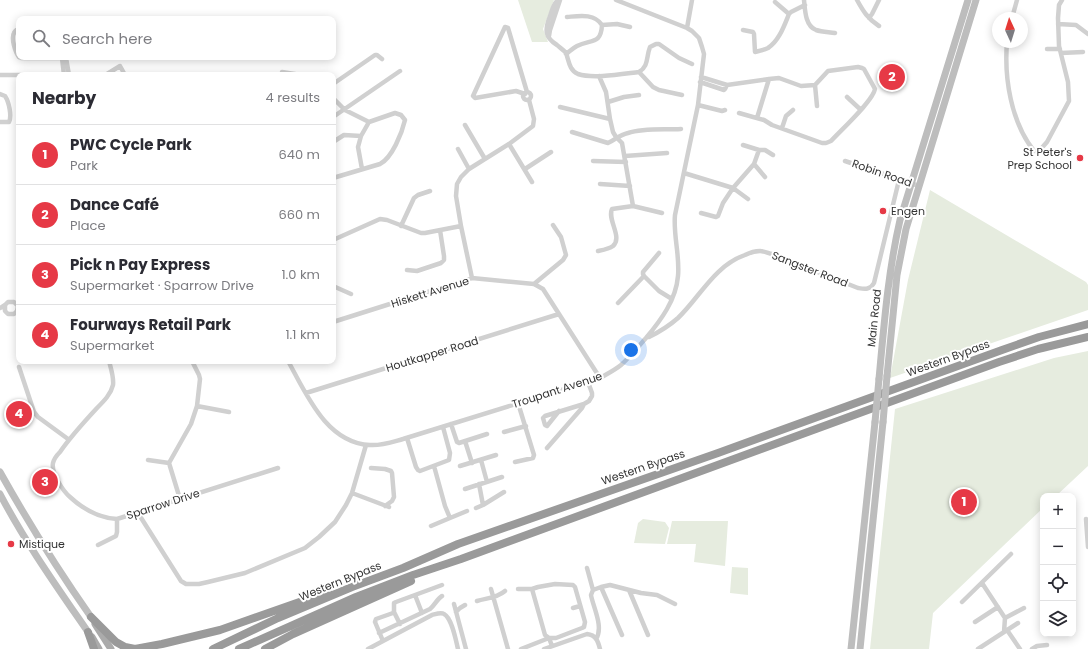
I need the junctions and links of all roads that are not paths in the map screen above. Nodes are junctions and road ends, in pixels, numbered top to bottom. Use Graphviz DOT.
graph roads {
  1 [pos="559,0"];
  2 [pos="616,0"];
  3 [pos="692,0"];
  4 [pos="857,0"];
  5 [pos="879,0"];
  6 [pos="968,0"];
  7 [pos="976,0"];
  8 [pos="1017,0"];
  9 [pos="1062,0"];
  10 [pos="775,2"];
  11 [pos="804,2"];
  12 [pos="1014,12"];
  13 [pos="789,14"];
  14 [pos="567,17"];
  15 [pos="869,18"];
  16 [pos="1058,24"];
  17 [pos="602,25"];
  18 [pos="879,26"];
  19 [pos="630,27"];
  20 [pos="687,28"];
  21 [pos="743,30"];
  22 [pos="16,31"];
  23 [pos="836,33"];
  24 [pos="1088,34"];
  25 [pos="1007,48"];
  26 [pos="1047,49"];
  27 [pos="1060,51"];
  28 [pos="16,52"];
  29 [pos="1083,52"];
  30 [pos="566,54"];
  31 [pos="382,59"];
  32 [pos="64,60"];
  33 [pos="65,60"];
  34 [pos="692,64"];
  35 [pos="400,70"];
  36 [pos="64,72"];
  37 [pos="68,72"];
  38 [pos="110,72"];
  39 [pos="123,72"];
  40 [pos="638,72"];
  41 [pos="0,75"];
  42 [pos="16,75"];
  43 [pos="599,76"];
  44 [pos="769,78"];
  45 [pos="701,79"];
  46 [pos="336,82"];
  47 [pos="815,85"];
  48 [pos="526,93"];
  49 [pos="0,94"];
  50 [pos="639,95"];
  51 [pos="682,95"];
  52 [pos="846,97"];
  53 [pos="336,101"];
  54 [pos="608,102"];
  55 [pos="698,105"];
  56 [pos="817,106"];
  57 [pos="560,107"];
  58 [pos="345,110"];
  59 [pos="725,110"];
  60 [pos="793,110"];
  61 [pos="861,110"];
  62 [pos="738,113"];
  63 [pos="336,115"];
  64 [pos="757,118"];
  65 [pos="610,119"];
  66 [pos="0,122"];
  67 [pos="369,122"];
  68 [pos="465,125"];
  69 [pos="782,128"];
  70 [pos="681,129"];
  71 [pos="572,132"];
  72 [pos="361,136"];
  73 [pos="616,137"];
  74 [pos="336,140"];
  75 [pos="509,144"];
  76 [pos="744,145"];
  77 [pos="458,149"];
  78 [pos="759,150"];
  79 [pos="551,152"];
  80 [pos="667,153"];
  81 [pos="773,155"];
  82 [pos="625,156"];
  83 [pos="485,159"];
  84 [pos="846,161"];
  85 [pos="593,162"];
  86 [pos="626,162"];
  87 [pos="754,164"];
  88 [pos="362,169"];
  89 [pos="469,169"];
  90 [pos="525,169"];
  91 [pos="684,173"];
  92 [pos="336,177"];
  93 [pos="765,177"];
  94 [pos="899,180"];
  95 [pos="532,182"];
  96 [pos="911,183"];
  97 [pos="600,184"];
  98 [pos="630,186"];
  99 [pos="919,186"];
  100 [pos="733,188"];
  101 [pos="430,192"];
  102 [pos="748,199"];
  103 [pos="633,206"];
  104 [pos="700,213"];
  105 [pos="662,214"];
  106 [pos="553,225"];
  107 [pos="400,226"];
  108 [pos="461,226"];
  109 [pos="440,230"];
  110 [pos="336,239"];
  111 [pos="598,251"];
  112 [pos="659,253"];
  113 [pos="407,270"];
  114 [pos="644,276"];
  115 [pos="472,278"];
  116 [pos="534,284"];
  117 [pos="336,287"];
  118 [pos="351,294"];
  119 [pos="672,299"];
  120 [pos="16,303"];
  121 [pos="618,303"];
  122 [pos="5,305"];
  123 [pos="0,308"];
  124 [pos="16,312"];
  125 [pos="0,314"];
  126 [pos="8,314"];
  127 [pos="559,314"];
  128 [pos="336,321"];
  129 [pos="1088,324"];
  130 [pos="1088,337"];
  131 [pos="646,339"];
  132 [pos="110,364"];
  133 [pos="194,364"];
  134 [pos="290,364"];
  135 [pos="19,367"];
  136 [pos="600,378"];
  137 [pos="588,382"];
  138 [pos="306,393"];
  139 [pos="518,403"];
  140 [pos="584,404"];
  141 [pos="196,406"];
  142 [pos="229,412"];
  143 [pos="559,412"];
  144 [pos="450,424"];
  145 [pos="526,426"];
  146 [pos="443,427"];
  147 [pos="504,432"];
  148 [pos="487,434"];
  149 [pos="407,438"];
  150 [pos="68,439"];
  151 [pos="465,441"];
  152 [pos="366,445"];
  153 [pos="547,448"];
  154 [pos="496,455"];
  155 [pos="148,460"];
  156 [pos="481,460"];
  157 [pos="515,462"];
  158 [pos="169,463"];
  159 [pos="472,463"];
  160 [pos="434,466"];
  161 [pos="460,466"];
  162 [pos="278,468"];
  163 [pos="371,468"];
  164 [pos="0,472"];
  165 [pos="502,477"];
  166 [pos="487,482"];
  167 [pos="480,484"];
  168 [pos="465,489"];
  169 [pos="504,492"];
  170 [pos="352,493"];
  171 [pos="0,494"];
  172 [pos="180,499"];
  173 [pos="483,505"];
  174 [pos="476,508"];
  175 [pos="467,511"];
  176 [pos="138,513"];
  177 [pos="450,518"];
  178 [pos="117,519"];
  179 [pos="1086,519"];
  180 [pos="431,526"];
  181 [pos="458,544"];
  182 [pos="98,545"];
  183 [pos="1088,547"];
  184 [pos="1011,554"];
  185 [pos="461,559"];
  186 [pos="587,568"];
  187 [pos="982,583"];
  188 [pos="442,585"];
  189 [pos="601,587"];
  190 [pos="491,589"];
  191 [pos="518,589"];
  192 [pos="532,589"];
  193 [pos="593,590"];
  194 [pos="628,590"];
  195 [pos="505,591"];
  196 [pos="415,595"];
  197 [pos="442,596"];
  198 [pos="493,597"];
  199 [pos="477,601"];
  200 [pos="962,602"];
  201 [pos="454,604"];
  202 [pos="675,604"];
  203 [pos="466,605"];
  204 [pos="580,606"];
  205 [pos="998,607"];
  206 [pos="573,608"];
  207 [pos="1024,608"];
  208 [pos="394,612"];
  209 [pos="456,612"];
  210 [pos="422,613"];
  211 [pos="91,617"];
  212 [pos="1005,618"];
  213 [pos="975,622"];
  214 [pos="1018,623"];
  215 [pos="400,624"];
  216 [pos="1006,631"];
  217 [pos="88,632"];
  218 [pos="380,633"];
  219 [pos="648,634"];
  220 [pos="622,636"];
  221 [pos="595,637"];
  222 [pos="549,638"];
  223 [pos="383,641"];
  224 [pos="162,644"];
  225 [pos="1047,645"];
  226 [pos="552,646"];
  227 [pos="94,649"];
  228 [pos="99,649"];
  229 [pos="112,649"];
  230 [pos="153,649"];
  231 [pos="213,649"];
  232 [pos="240,649"];
  233 [pos="265,649"];
  234 [pos="368,649"];
  235 [pos="458,649"];
  236 [pos="466,649"];
  237 [pos="508,649"];
  238 [pos="521,649"];
  239 [pos="544,649"];
  240 [pos="600,649"];
  241 [pos="850,649"];
  242 [pos="860,649"];
  243 [pos="978,649"];
  244 [pos="1020,649"];
  245 [pos="1032,649"];
  1 -- 30 [label="street"];
  2 -- 20 [label="street, Troupant Avenue"];
  3 -- 20 [label="street"];
  4 -- 15 [label="street"];
  5 -- 15 [label="street"];
  6 -- 96 [label="main road, Main Road"];
  7 -- 99 [label="main road, Main Road"];
  8 -- 12 [label="street"];
  9 -- 16 [label="street"];
  10 -- 13 [label="street"];
  11 -- 13 [label="street"];
  11 -- 23 [label="street"];
  13 -- 21 [label="street"];
  14 -- 17 [label="street"];
  15 -- 18 [label="street"];
  16 -- 24 [label="street"];
  16 -- 27 [label="street"];
  17 -- 19 [label="street"];
  17 -- 30 [label="street"];
  20 -- 45 [label="street, Troupant Avenue"];
  22 -- 28 [label="street"];
  25 -- 27 [label="street"];
  26 -- 27 [label="street"];
  27 -- 29 [label="street"];
  30 -- 43 [label="street"];
  31 -- 46 [label="street"];
  32 -- 36 [label="street"];
  33 -- 37 [label="street"];
  34 -- 40 [label="street"];
  35 -- 58 [label="street"];
  38 -- 39 [label="street"];
  40 -- 43 [label="street"];
  40 -- 51 [label="street"];
  41 -- 42 [label="street"];
  43 -- 54 [label="street"];
  44 -- 45 [label="street"];
  44 -- 47 [label="street"];
  44 -- 64 [label="street"];
  45 -- 55 [label="street, Troupant Avenue"];
  47 -- 56 [label="street"];
  47 -- 61 [label="street"];
  48 -- 48 [label="street"];
  48 -- 75 [label="street"];
  49 -- 66 [label="street"];
  50 -- 54 [label="street"];
  52 -- 61 [label="street"];
  53 -- 58 [label="street"];
  54 -- 65 [label="street"];
  55 -- 59 [label="street"];
  55 -- 91 [label="street, Troupant Avenue"];
  57 -- 65 [label="street"];
  58 -- 63 [label="street"];
  58 -- 67 [label="street"];
  60 -- 69 [label="street"];
  61 -- 69 [label="street"];
  62 -- 64 [label="street"];
  64 -- 69 [label="street"];
  65 -- 73 [label="street"];
  67 -- 72 [label="street"];
  67 -- 88 [label="street"];
  68 -- 83 [label="street"];
  70 -- 73 [label="street"];
  71 -- 73 [label="street"];
  72 -- 74 [label="street"];
  72 -- 88 [label="street"];
  73 -- 82 [label="street"];
  75 -- 83 [label="street"];
  75 -- 90 [label="street"];
  76 -- 78 [label="street"];
  77 -- 89 [label="street"];
  78 -- 81 [label="street"];
  78 -- 87 [label="street"];
  79 -- 90 [label="street"];
  80 -- 82 [label="street"];
  82 -- 86 [label="street"];
  83 -- 89 [label="street"];
  84 -- 94 [label="street, Robin Road"];
  85 -- 86 [label="street"];
  86 -- 98 [label="street"];
  87 -- 93 [label="street"];
  87 -- 100 [label="street"];
  88 -- 92 [label="street"];
  89 -- 108 [label="street"];
  90 -- 95 [label="street"];
  91 -- 100 [label="street"];
  91 -- 119 [label="street, Troupant Avenue"];
  94 -- 96 [label="street, Robin Road"];
  94 -- 131 [label="street, Sangster Road"];
  96 -- 99 [label="street, Robin Road"];
  96 -- 241 [label="main road, Main Road, bridge"];
  97 -- 98 [label="street"];
  98 -- 103 [label="street"];
  99 -- 242 [label="main road, Main Road, bridge"];
  100 -- 102 [label="street"];
  100 -- 104 [label="street"];
  101 -- 107 [label="street"];
  103 -- 105 [label="street"];
  103 -- 111 [label="street"];
  106 -- 116 [label="street"];
  107 -- 109 [label="street"];
  107 -- 110 [label="street"];
  108 -- 109 [label="street"];
  108 -- 115 [label="street"];
  109 -- 113 [label="street"];
  112 -- 114 [label="street"];
  114 -- 119 [label="street"];
  114 -- 121 [label="street"];
  115 -- 116 [label="street, Hiskett Avenue"];
  115 -- 128 [label="street, Hiskett Avenue"];
  116 -- 127 [label="street"];
  117 -- 118 [label="street"];
  119 -- 131 [label="street, Troupant Avenue"];
  120 -- 122 [label="street"];
  122 -- 123 [label="street"];
  122 -- 126 [label="street"];
  124 -- 126 [label="street"];
  125 -- 126 [label="street"];
  127 -- 136 [label="street"];
  127 -- 138 [label="street, Houtkapper Road"];
  129 -- 181 [label="highway, Western Bypass"];
  130 -- 185 [label="highway, Western Bypass"];
  131 -- 136 [label="street, Troupant Avenue"];
  132 -- 150 [label="street, Sparrow Drive"];
  133 -- 141 [label="street"];
  134 -- 138 [label="street, Troupant Avenue"];
  135 -- 150 [label="street"];
  136 -- 137 [label="street, Troupant Avenue"];
  137 -- 139 [label="street, Troupant Avenue"];
  137 -- 140 [label="street"];
  138 -- 152 [label="street, Troupant Avenue"];
  139 -- 144 [label="street, Troupant Avenue"];
  139 -- 145 [label="street"];
  140 -- 143 [label="street"];
  140 -- 153 [label="street"];
  141 -- 142 [label="street"];
  141 -- 158 [label="street"];
  144 -- 146 [label="street, Troupant Avenue"];
  144 -- 151 [label="street"];
  145 -- 147 [label="street"];
  145 -- 157 [label="street"];
  146 -- 149 [label="street, Troupant Avenue"];
  146 -- 160 [label="street"];
  148 -- 151 [label="street"];
  149 -- 152 [label="street, Troupant Avenue"];
  149 -- 160 [label="street"];
  150 -- 178 [label="street, Sparrow Drive"];
  151 -- 159 [label="street"];
  152 -- 170 [label="street"];
  154 -- 156 [label="street"];
  155 -- 158 [label="street"];
  156 -- 159 [label="street"];
  156 -- 166 [label="street"];
  158 -- 172 [label="street"];
  159 -- 161 [label="street"];
  160 -- 177 [label="street"];
  162 -- 172 [label="street, Sparrow Drive"];
  163 -- 170 [label="street"];
  164 -- 211 [label="main road"];
  165 -- 166 [label="street"];
  166 -- 167 [label="street"];
  167 -- 168 [label="street"];
  167 -- 173 [label="street"];
  169 -- 173 [label="street"];
  170 -- 176 [label="street"];
  171 -- 217 [label="main road"];
  172 -- 176 [label="street, Sparrow Drive"];
  173 -- 174 [label="street"];
  175 -- 177 [label="street"];
  176 -- 178 [label="street, Sparrow Drive"];
  177 -- 180 [label="street"];
  178 -- 182 [label="street"];
  179 -- 183 [label="street"];
  181 -- 224 [label="highway"];
  181 -- 231 [label="highway, Western Bypass"];
  184 -- 187 [label="street"];
  185 -- 232 [label="highway, Western Bypass"];
  185 -- 233 [label="highway"];
  186 -- 193 [label="street"];
  187 -- 200 [label="street"];
  187 -- 205 [label="street"];
  188 -- 196 [label="street"];
  189 -- 193 [label="street"];
  189 -- 194 [label="street"];
  189 -- 220 [label="street"];
  190 -- 198 [label="street"];
  191 -- 192 [label="street"];
  192 -- 204 [label="street"];
  192 -- 222 [label="street"];
  193 -- 221 [label="street"];
  194 -- 202 [label="street"];
  194 -- 219 [label="street"];
  195 -- 198 [label="street"];
  196 -- 208 [label="street"];
  196 -- 210 [label="street"];
  197 -- 210 [label="street"];
  198 -- 199 [label="street"];
  198 -- 237 [label="street"];
  201 -- 209 [label="street"];
  203 -- 209 [label="street"];
  204 -- 206 [label="street"];
  204 -- 222 [label="street"];
  205 -- 212 [label="street"];
  205 -- 213 [label="street"];
  207 -- 212 [label="street"];
  208 -- 215 [label="street"];
  208 -- 218 [label="street"];
  209 -- 236 [label="street"];
  210 -- 215 [label="street"];
  211 -- 224 [label="highway"];
  211 -- 229 [label="main road"];
  212 -- 216 [label="street"];
  214 -- 216 [label="street"];
  215 -- 218 [label="street"];
  216 -- 243 [label="street"];
  216 -- 244 [label="street"];
  217 -- 227 [label="highway"];
  217 -- 228 [label="main road"];
  218 -- 223 [label="street"];
  221 -- 226 [label="street"];
  221 -- 240 [label="street"];
  222 -- 226 [label="street"];
  222 -- 238 [label="street"];
  223 -- 234 [label="street"];
  223 -- 235 [label="street"];
  224 -- 230 [label="highway"];
  225 -- 245 [label="street"];
  226 -- 239 [label="street"];
}
